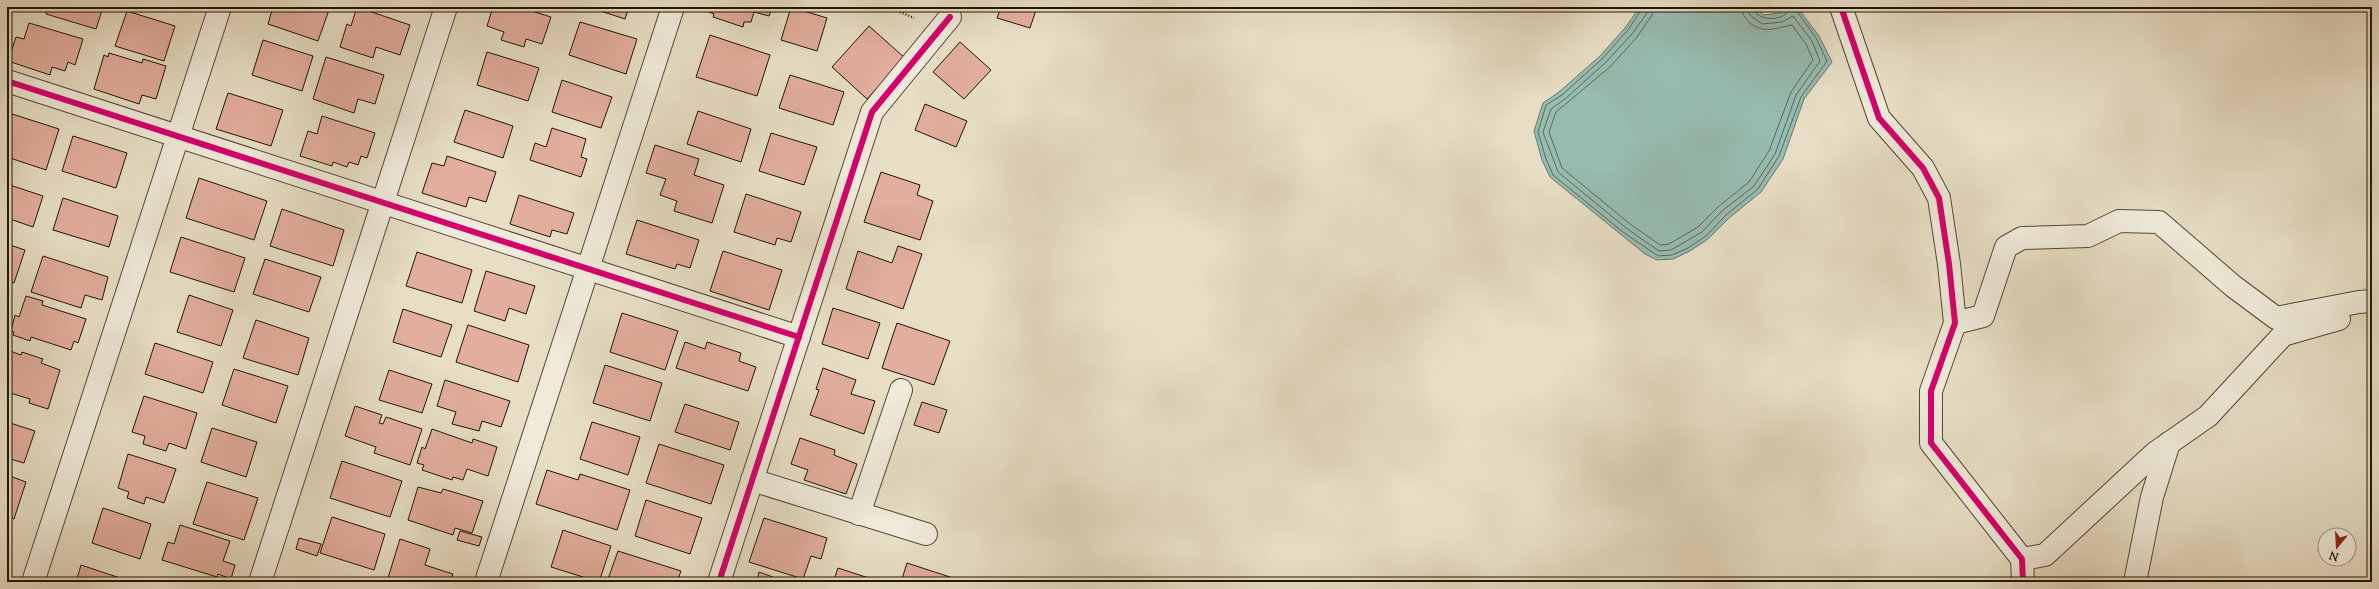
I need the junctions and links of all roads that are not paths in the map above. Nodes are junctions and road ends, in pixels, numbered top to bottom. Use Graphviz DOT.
graph roads {
  1 [pos="220,7"];
  2 [pos="446,7"];
  3 [pos="673,7"];
  4 [pos="1841,7"];
  5 [pos="950,18"];
  6 [pos="7,81"];
  7 [pos="178,136"];
  8 [pos="383,202"];
  9 [pos="588,269"];
  10 [pos="2372,301"];
  11 [pos="2372,309"];
  12 [pos="1954,323"];
  13 [pos="799,337"];
  14 [pos="901,390"];
  15 [pos="2169,443"];
  16 [pos="752,480"];
  17 [pos="859,514"];
  18 [pos="926,534"];
  19 [pos="2022,559"];
  20 [pos="33,582"];
  21 [pos="260,582"];
  22 [pos="486,582"];
  23 [pos="719,582"];
  24 [pos="2023,582"];
  25 [pos="2134,582"];
  1 -- 7 [label="street"];
  2 -- 8 [label="street"];
  3 -- 9 [label="street"];
  4 -- 12 [label="street"];
  5 -- 13 [label="street"];
  6 -- 7 [label="street"];
  7 -- 8 [label="street"];
  7 -- 20 [label="street"];
  8 -- 9 [label="street"];
  8 -- 21 [label="street"];
  9 -- 13 [label="street"];
  9 -- 22 [label="street"];
  10 -- 12 [label="street"];
  11 -- 15 [label="street"];
  12 -- 19 [label="street"];
  13 -- 16 [label="street"];
  14 -- 17 [label="street"];
  15 -- 19 [label="street"];
  15 -- 25 [label="street"];
  16 -- 17 [label="street"];
  16 -- 23 [label="street"];
  17 -- 18 [label="street"];
  19 -- 24 [label="street"];
}
